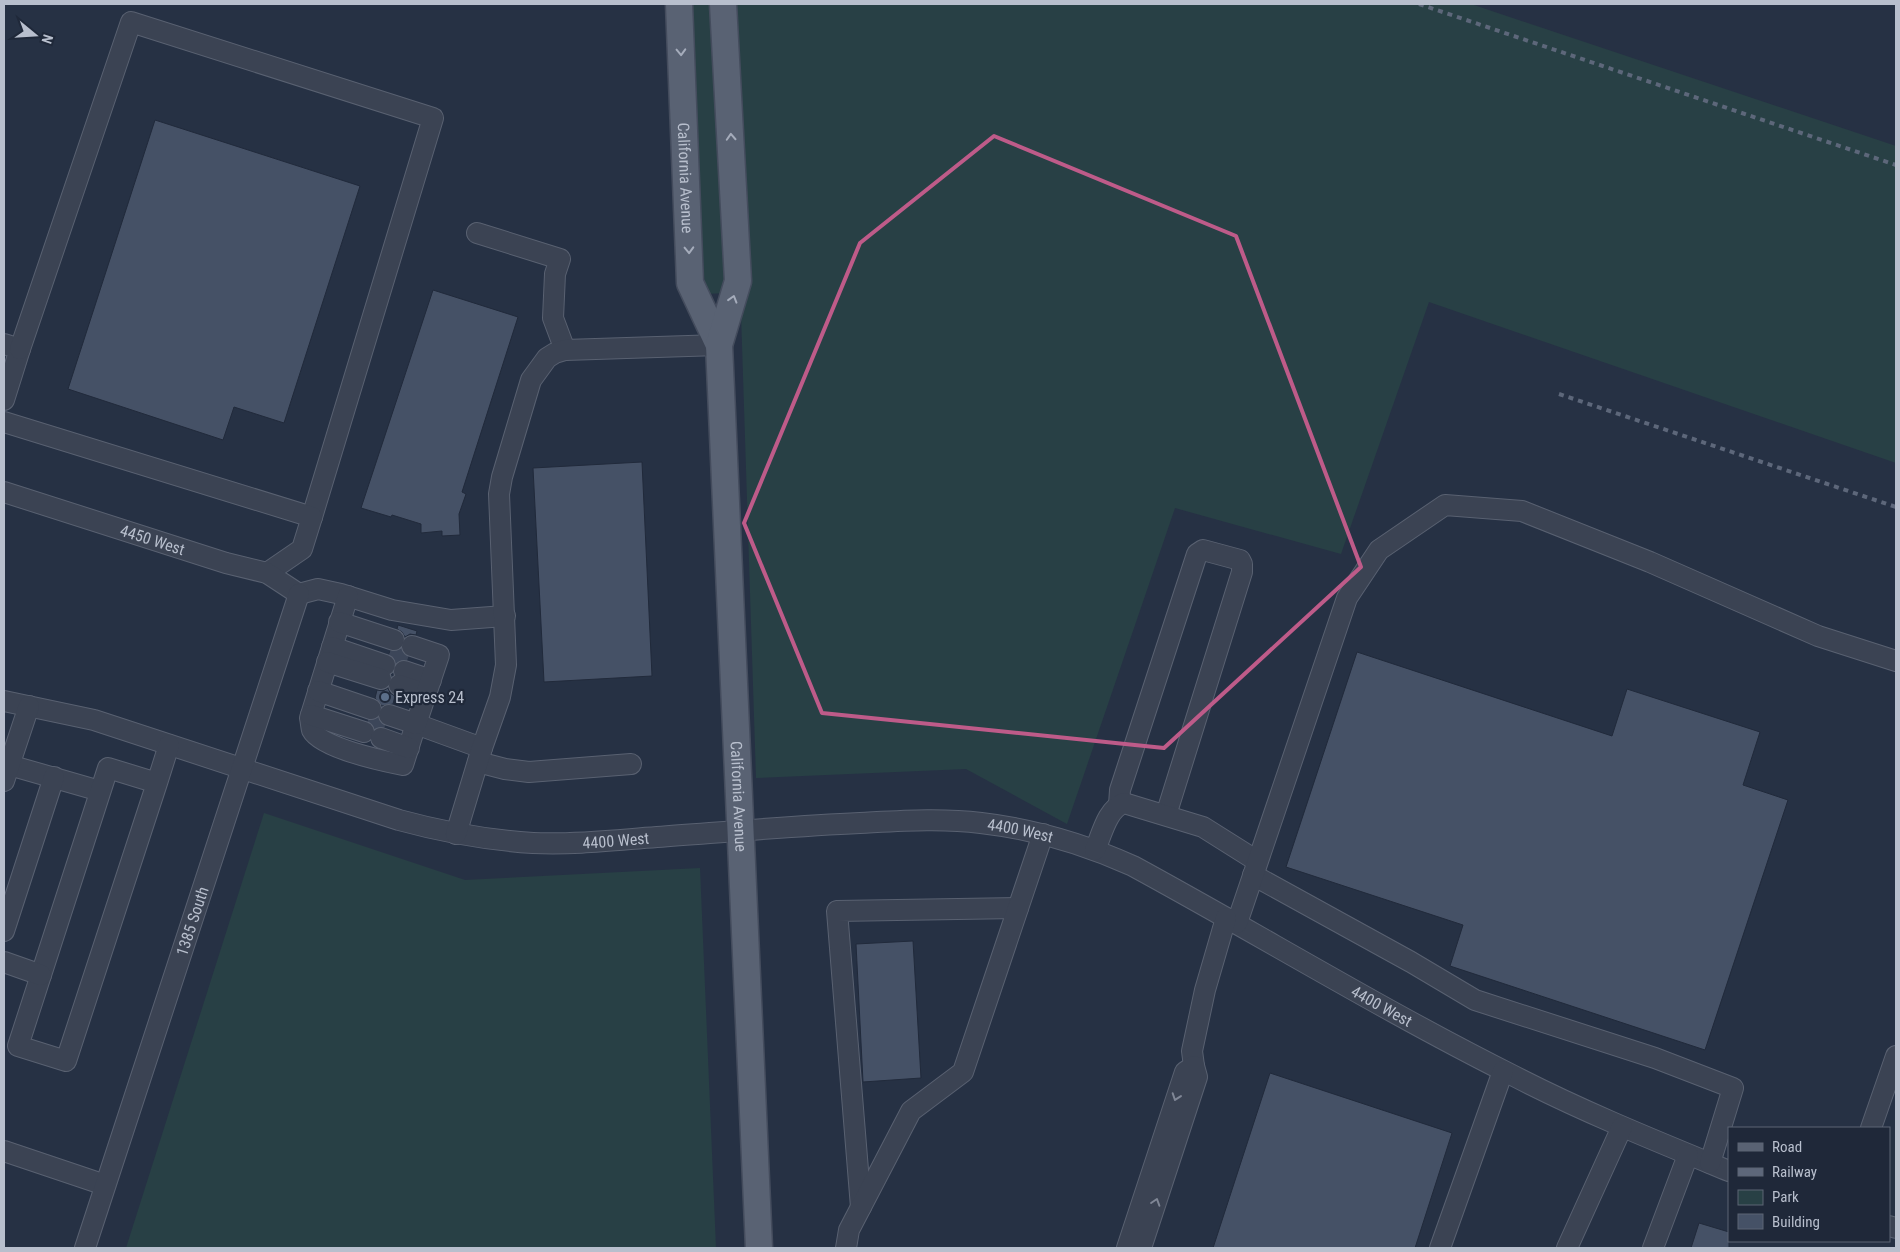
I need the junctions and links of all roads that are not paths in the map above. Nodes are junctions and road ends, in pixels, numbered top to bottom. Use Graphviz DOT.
graph roads {
  1 [pos="679,4"];
  2 [pos="723,4"];
  3 [pos="477,233"];
  4 [pos="719,345"];
  5 [pos="12,346"];
  6 [pos="565,350"];
  7 [pos="4,400"];
  8 [pos="4,422"];
  9 [pos="4,492"];
  10 [pos="312,517"];
  11 [pos="267,573"];
  12 [pos="299,594"];
  13 [pos="348,596"];
  14 [pos="505,616"];
  15 [pos="334,641"];
  16 [pos="1896,661"];
  17 [pos="396,662"];
  18 [pos="430,681"];
  19 [pos="4,701"];
  20 [pos="315,703"];
  21 [pos="29,706"];
  22 [pos="413,736"];
  23 [pos="169,745"];
  24 [pos="480,755"];
  25 [pos="630,764"];
  26 [pos="242,769"];
  27 [pos="7,773"];
  28 [pos="54,777"];
  29 [pos="157,783"];
  30 [pos="100,791"];
  31 [pos="1119,805"];
  32 [pos="1166,815"];
  33 [pos="742,830"];
  34 [pos="456,834"];
  35 [pos="1043,834"];
  36 [pos="1095,850"];
  37 [pos="1255,868"];
  38 [pos="1018,908"];
  39 [pos="1232,920"];
  40 [pos="4,931"];
  41 [pos="4,962"];
  42 [pos="41,975"];
  43 [pos="1896,1056"];
  44 [pos="1194,1066"];
  45 [pos="1504,1070"];
  46 [pos="1622,1127"];
  47 [pos="1871,1127"];
  48 [pos="4,1151"];
  49 [pos="1688,1154"];
  50 [pos="1710,1163"];
  51 [pos="1728,1171"];
  52 [pos="105,1185"];
  53 [pos="861,1207"];
  54 [pos="85,1248"];
  55 [pos="759,1248"];
  56 [pos="846,1248"];
  57 [pos="1127,1248"];
  58 [pos="1141,1248"];
  59 [pos="1440,1248"];
  60 [pos="1567,1248"];
  61 [pos="1653,1248"];
  1 -- 4 [label="main road, California Avenue, one-way"];
  4 -- 2 [label="main road, California Avenue, one-way"];
  3 -- 6 [label="street"];
  4 -- 6 [label="street"];
  4 -- 33 [label="main road, California Avenue"];
  5 -- 7 [label="street"];
  5 -- 10 [label="street"];
  6 -- 14 [label="street"];
  8 -- 10 [label="street"];
  9 -- 11 [label="street, 4450 West"];
  10 -- 11 [label="street"];
  11 -- 12 [label="street, 4450 West"];
  12 -- 13 [label="street"];
  12 -- 26 [label="street, 1385 South"];
  13 -- 14 [label="street"];
  13 -- 15 [label="street"];
  14 -- 24 [label="street"];
  15 -- 17 [label="street"];
  15 -- 17 [label="street"];
  15 -- 20 [label="street"];
  16 -- 37 [label="street"];
  17 -- 18 [label="street"];
  17 -- 18 [label="street"];
  18 -- 22 [label="street"];
  19 -- 21 [label="street, 4400 West"];
  20 -- 22 [label="street"];
  20 -- 22 [label="street"];
  21 -- 23 [label="street, 4400 West"];
  21 -- 27 [label="street"];
  22 -- 24 [label="street"];
  23 -- 26 [label="street, 4400 West"];
  23 -- 29 [label="street"];
  24 -- 25 [label="street"];
  24 -- 34 [label="street"];
  26 -- 34 [label="street, 4400 West"];
  26 -- 52 [label="street, 1385 South"];
  27 -- 28 [label="street"];
  28 -- 30 [label="street"];
  28 -- 40 [label="street"];
  29 -- 30 [label="street"];
  29 -- 42 [label="street"];
  30 -- 42 [label="street"];
  31 -- 32 [label="street"];
  31 -- 32 [label="street"];
  31 -- 36 [label="street"];
  32 -- 37 [label="street"];
  33 -- 34 [label="street, 4400 West"];
  33 -- 35 [label="street, 4400 West"];
  33 -- 55 [label="main road, California Avenue"];
  35 -- 36 [label="street, 4400 West"];
  35 -- 38 [label="street"];
  36 -- 39 [label="street, 4400 West"];
  37 -- 39 [label="street"];
  37 -- 50 [label="street"];
  38 -- 53 [label="street"];
  38 -- 53 [label="street"];
  39 -- 44 [label="street"];
  39 -- 45 [label="street, 4400 West"];
  41 -- 42 [label="street"];
  43 -- 47 [label="street"];
  44 -- 57 [label="street, one-way"];
  58 -- 44 [label="street, one-way"];
  45 -- 46 [label="street, 4400 West"];
  45 -- 59 [label="street"];
  46 -- 49 [label="street, 4400 West"];
  46 -- 60 [label="street"];
  48 -- 52 [label="street"];
  49 -- 50 [label="street, 4400 West"];
  49 -- 61 [label="street"];
  50 -- 51 [label="street, 4400 West"];
  52 -- 54 [label="street, 1385 South"];
  53 -- 56 [label="street"];
}
